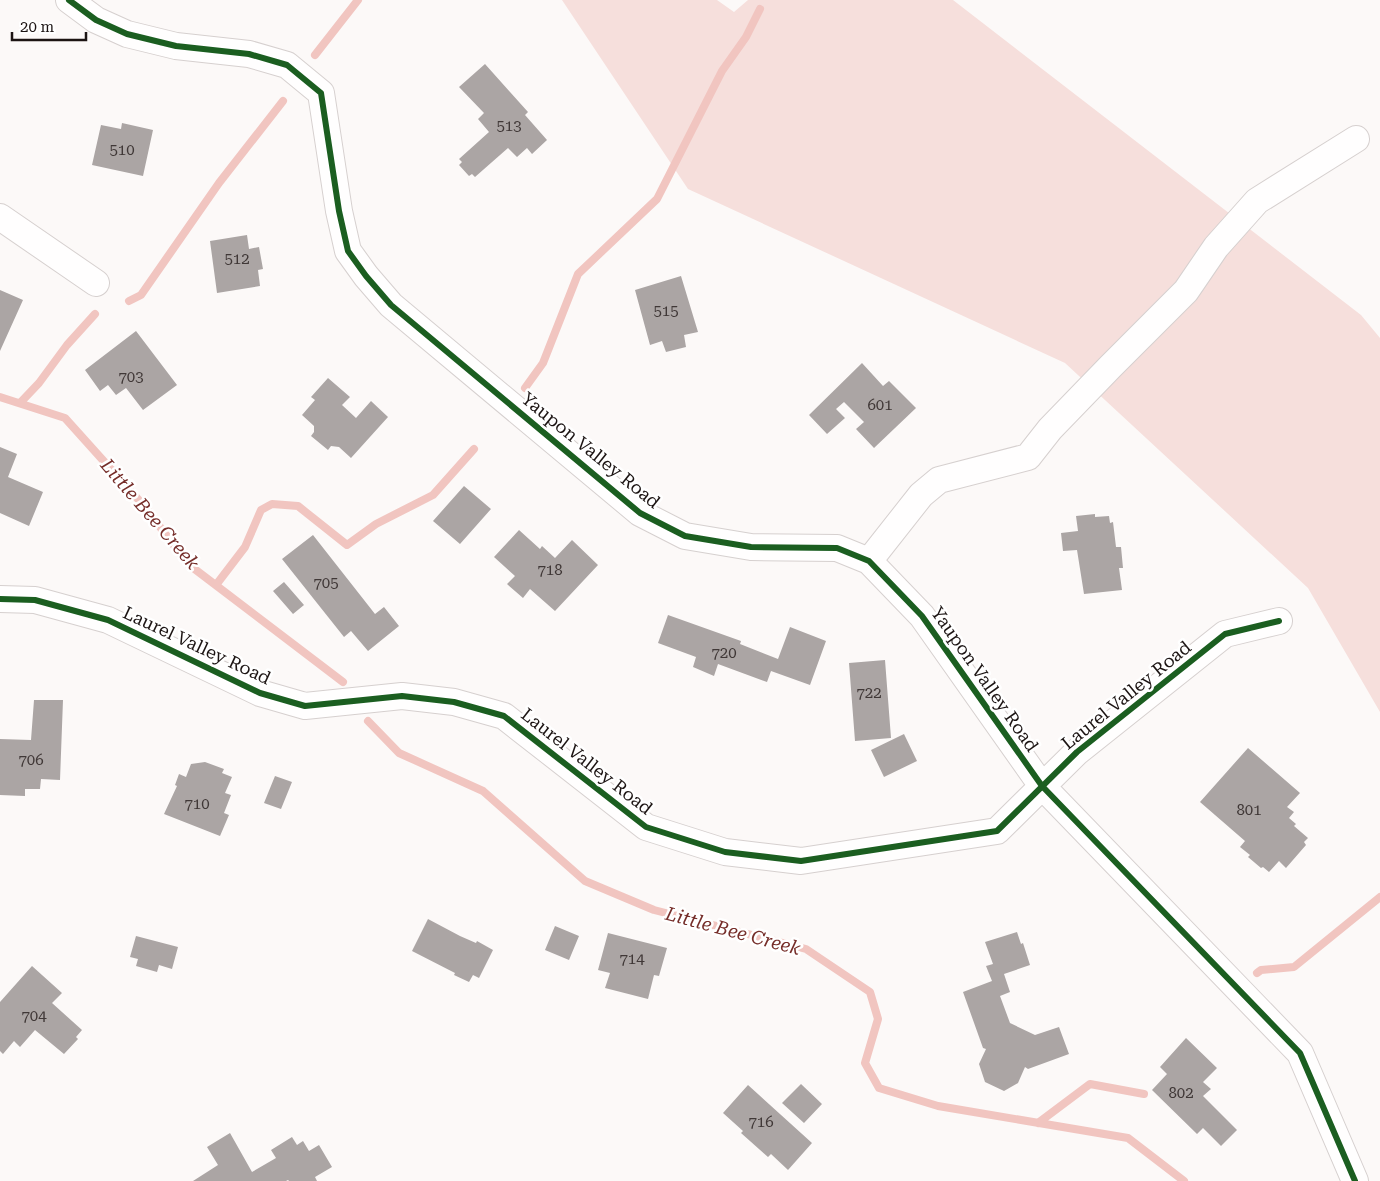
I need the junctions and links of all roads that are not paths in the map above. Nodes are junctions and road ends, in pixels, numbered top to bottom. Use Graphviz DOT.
graph roads {
  1 [pos="69,0"];
  2 [pos="1356,140"];
  3 [pos="0,217"];
  4 [pos="96,283"];
  5 [pos="869,561"];
  6 [pos="0,599"];
  7 [pos="1280,622"];
  8 [pos="1042,786"];
  9 [pos="1355,1181"];
  1 -- 5 [label="street, Yaupon Valley Road"];
  2 -- 5 [label="street"];
  3 -- 4 [label="street"];
  5 -- 8 [label="street, Yaupon Valley Road"];
  6 -- 8 [label="street, Laurel Valley Road"];
  7 -- 8 [label="street, Laurel Valley Road"];
  8 -- 9 [label="street, Yaupon Valley Road"];
}
